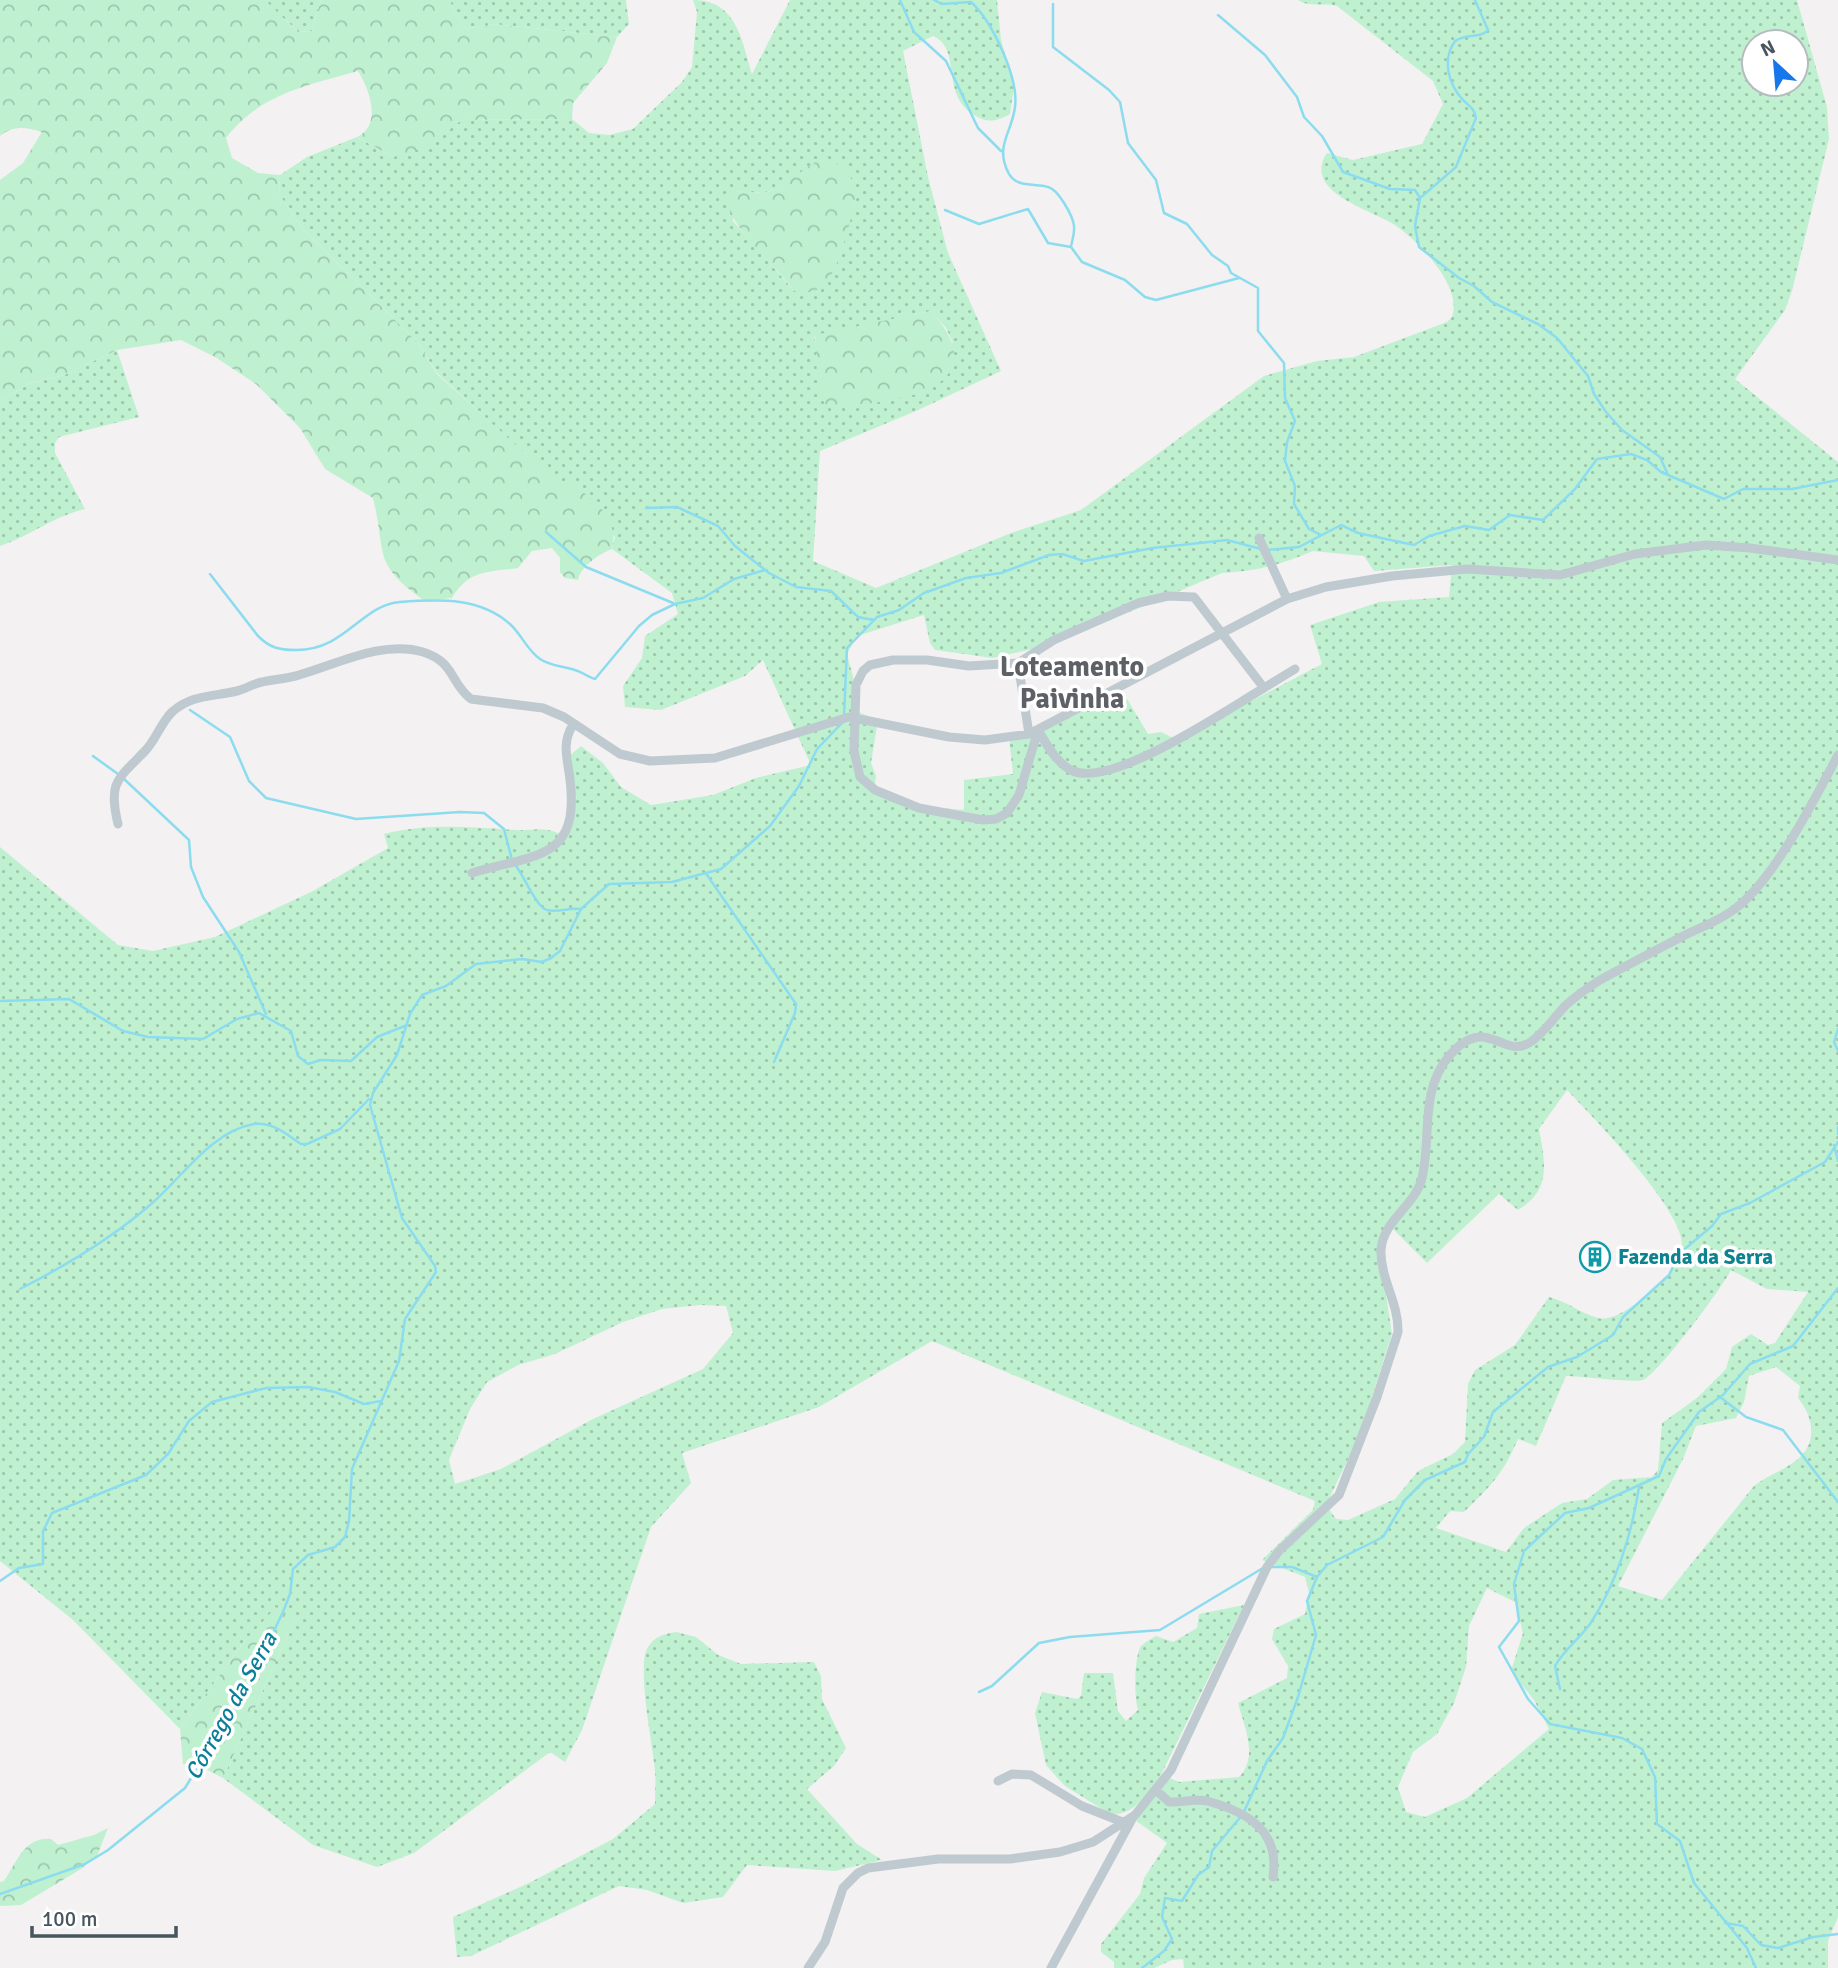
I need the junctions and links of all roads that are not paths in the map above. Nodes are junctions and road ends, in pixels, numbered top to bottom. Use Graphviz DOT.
graph roads {
  1 [pos="1259,538"];
  2 [pos="1838,560"];
  3 [pos="1287,599"];
  4 [pos="1220,633"];
  5 [pos="1018,663"];
  6 [pos="1295,669"];
  7 [pos="1264,688"];
  8 [pos="856,717"];
  9 [pos="573,725"];
  10 [pos="1034,732"];
  11 [pos="1838,755"];
  12 [pos="118,824"];
  13 [pos="472,873"];
  14 [pos="998,1781"];
  15 [pos="1156,1790"];
  16 [pos="1135,1815"];
  17 [pos="1125,1823"];
  18 [pos="1273,1877"];
  19 [pos="808,1968"];
  20 [pos="1051,1968"];
  1 -- 3 [label="street"];
  2 -- 3 [label="street"];
  3 -- 4 [label="street"];
  4 -- 5 [label="street"];
  4 -- 7 [label="street"];
  4 -- 10 [label="street"];
  5 -- 8 [label="street"];
  5 -- 10 [label="street"];
  6 -- 7 [label="street"];
  7 -- 10 [label="street"];
  8 -- 9 [label="street"];
  8 -- 10 [label="street"];
  8 -- 10 [label="street"];
  9 -- 12 [label="street"];
  9 -- 13 [label="street"];
  11 -- 15 [label="street"];
  14 -- 17 [label="street"];
  15 -- 16 [label="street"];
  15 -- 18 [label="street"];
  16 -- 17 [label="street"];
  16 -- 20 [label="street"];
  17 -- 19 [label="street"];
}
